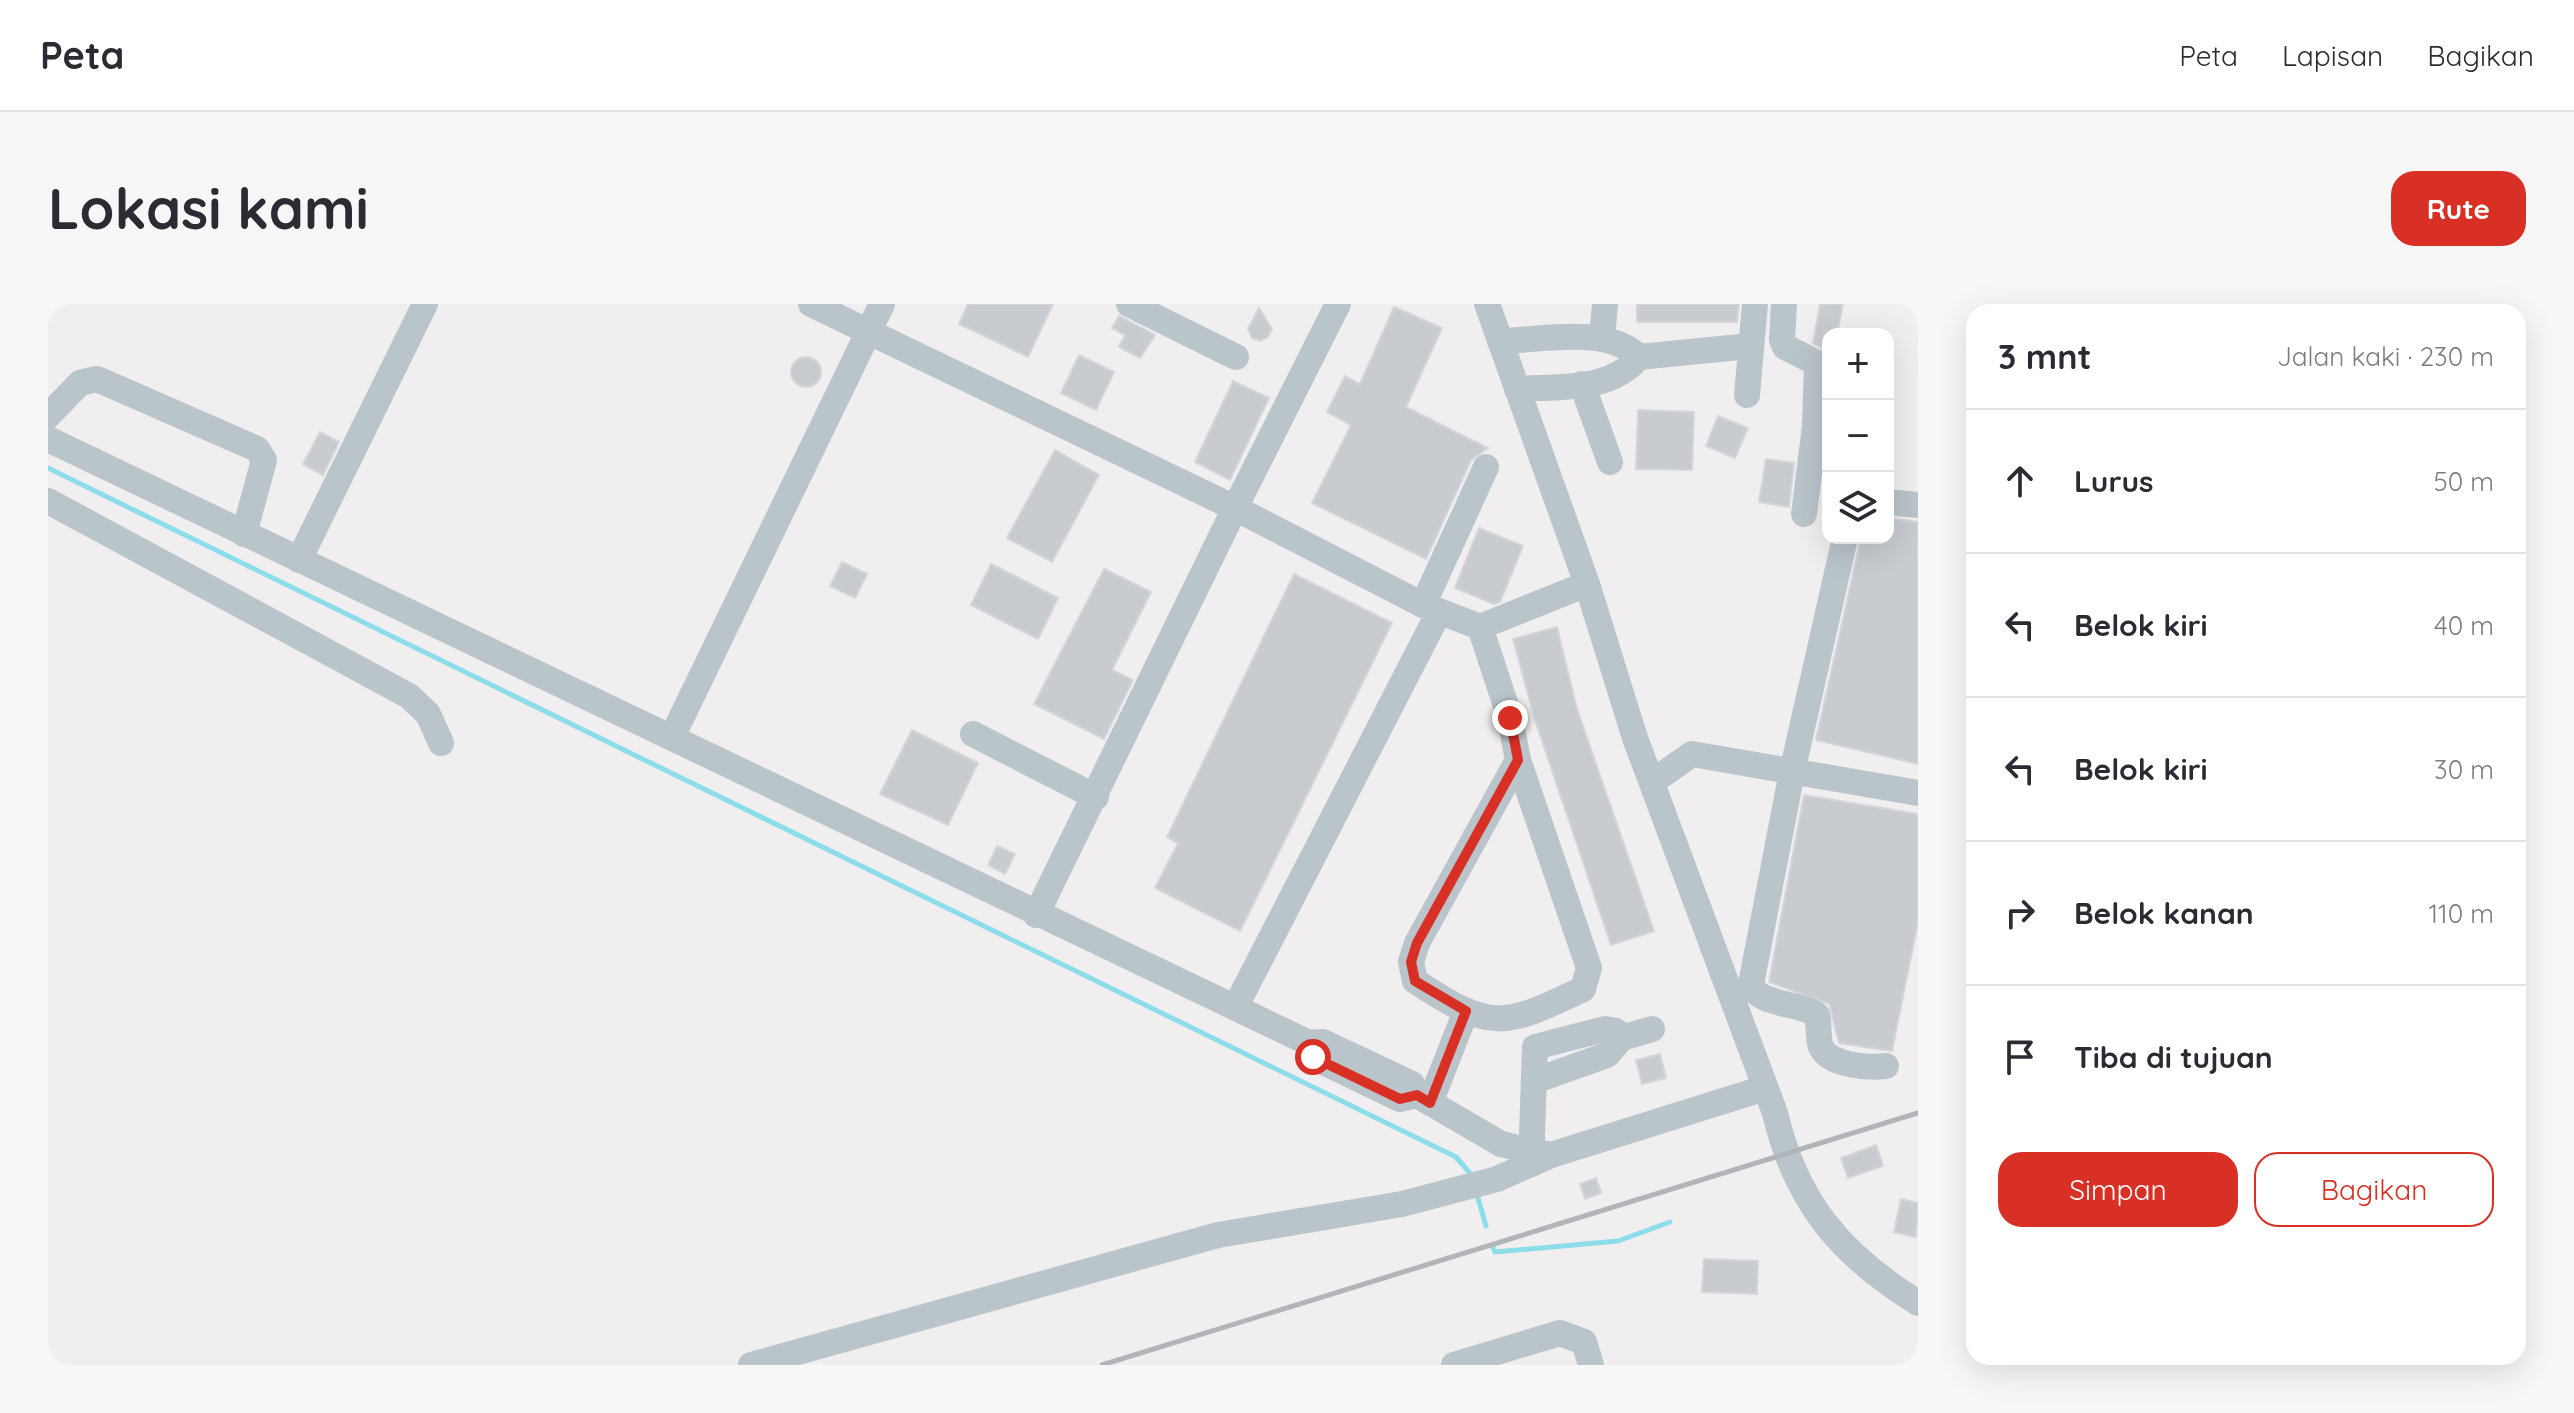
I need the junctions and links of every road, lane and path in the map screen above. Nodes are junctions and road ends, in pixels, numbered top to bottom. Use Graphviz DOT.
graph roads {
  1 [pos="425,304"];
  2 [pos="811,304"];
  3 [pos="882,304"];
  4 [pos="1129,304"];
  5 [pos="1338,304"];
  6 [pos="1487,304"];
  7 [pos="1605,304"];
  8 [pos="1755,304"];
  9 [pos="1784,304"];
  10 [pos="868,332"];
  11 [pos="1602,338"];
  12 [pos="1500,341"];
  13 [pos="1750,346"];
  14 [pos="1236,357"];
  15 [pos="1639,357"];
  16 [pos="1582,384"];
  17 [pos="1517,389"];
  18 [pos="1747,395"];
  19 [pos="48,416"];
  20 [pos="48,439"];
  21 [pos="1610,462"];
  22 [pos="1486,467"];
  23 [pos="1814,499"];
  24 [pos="48,501"];
  25 [pos="1894,503"];
  26 [pos="1918,505"];
  27 [pos="1235,508"];
  28 [pos="244,534"];
  29 [pos="1843,544"];
  30 [pos="299,560"];
  31 [pos="1587,584"];
  32 [pos="1431,608"];
  33 [pos="1480,627"];
  34 [pos="973,734"];
  35 [pos="672,737"];
  36 [pos="441,743"];
  37 [pos="1518,760"];
  38 [pos="1778,769"];
  39 [pos="1652,782"];
  40 [pos="1918,793"];
  41 [pos="1096,797"];
  42 [pos="1036,915"];
  43 [pos="1236,1006"];
  44 [pos="1466,1011"];
  45 [pos="1652,1029"];
  46 [pos="1886,1066"];
  47 [pos="1765,1088"];
  48 [pos="1423,1099"];
  49 [pos="1775,1113"];
  50 [pos="1538,1156"];
  51 [pos="1918,1285"];
  52 [pos="1918,1303"];
  53 [pos="751,1365"];
  54 [pos="1454,1365"];
  55 [pos="1591,1365"];
  1 -- 30 [label="street"];
  2 -- 10 [label="street"];
  3 -- 10 [label="street"];
  4 -- 14 [label="street"];
  5 -- 27 [label="street"];
  6 -- 12 [label="street"];
  7 -- 11 [label="street"];
  8 -- 13 [label="street"];
  9 -- 23 [label="street"];
  10 -- 27 [label="street"];
  10 -- 35 [label="street"];
  11 -- 12 [label="street"];
  11 -- 15 [label="street"];
  12 -- 17 [label="street"];
  13 -- 15 [label="street"];
  13 -- 18 [label="street"];
  15 -- 16 [label="street"];
  16 -- 17 [label="street"];
  16 -- 21 [label="street"];
  17 -- 31 [label="street"];
  19 -- 28 [label="street"];
  20 -- 28 [label="street"];
  22 -- 32 [label="street"];
  24 -- 36 [label="street"];
  25 -- 26 [label="street"];
  27 -- 32 [label="street"];
  27 -- 41 [label="street"];
  28 -- 30 [label="street"];
  29 -- 38 [label="street"];
  30 -- 35 [label="street"];
  31 -- 33 [label="street"];
  31 -- 39 [label="street"];
  32 -- 33 [label="street"];
  32 -- 43 [label="street"];
  33 -- 37 [label="street"];
  34 -- 41 [label="street"];
  35 -- 42 [label="street"];
  37 -- 44 [label="street"];
  37 -- 44 [label="street"];
  38 -- 39 [label="street"];
  38 -- 40 [label="street"];
  38 -- 46 [label="street"];
  39 -- 47 [label="street"];
  41 -- 42 [label="street"];
  42 -- 43 [label="street"];
  43 -- 48 [label="street"];
  44 -- 48 [label="street"];
  45 -- 50 [label="street"];
  47 -- 49 [label="street"];
  47 -- 50 [label="street"];
  48 -- 50 [label="street"];
  49 -- 51 [label="street"];
  49 -- 52 [label="street"];
  50 -- 53 [label="street"];
  54 -- 55 [label="street"];
}
